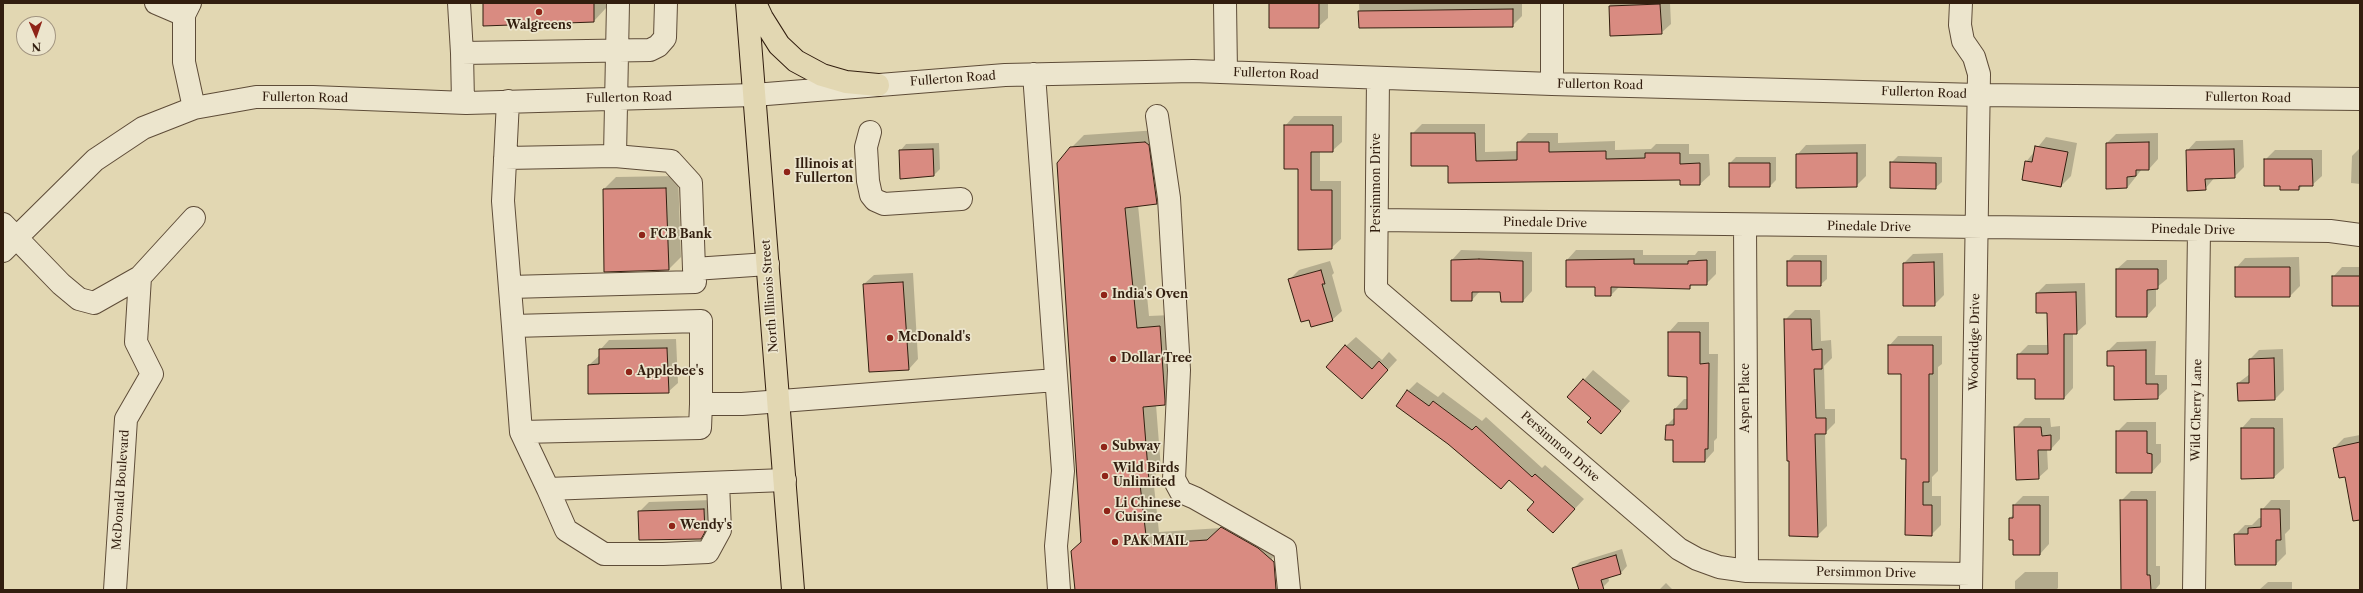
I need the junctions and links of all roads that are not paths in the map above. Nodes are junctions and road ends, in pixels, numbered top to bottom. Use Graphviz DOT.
graph roads {
  1 [pos="156,3"];
  2 [pos="459,3"];
  3 [pos="618,3"];
  4 [pos="666,3"];
  5 [pos="747,3"];
  6 [pos="755,3"];
  7 [pos="1226,3"];
  8 [pos="1552,3"];
  9 [pos="1961,3"];
  10 [pos="187,9"];
  11 [pos="618,51"];
  12 [pos="462,53"];
  13 [pos="1226,72"];
  14 [pos="1034,74"];
  15 [pos="1378,78"];
  16 [pos="1552,84"];
  17 [pos="878,85"];
  18 [pos="754,95"];
  19 [pos="1979,95"];
  20 [pos="617,99"];
  21 [pos="2360,99"];
  22 [pos="463,102"];
  23 [pos="508,102"];
  24 [pos="194,108"];
  25 [pos="1157,116"];
  26 [pos="870,132"];
  27 [pos="615,156"];
  28 [pos="505,158"];
  29 [pos="961,199"];
  30 [pos="194,218"];
  31 [pos="1377,220"];
  32 [pos="1745,225"];
  33 [pos="1976,228"];
  34 [pos="2199,231"];
  35 [pos="2360,235"];
  36 [pos="7,238"];
  37 [pos="768,264"];
  38 [pos="695,275"];
  39 [pos="140,277"];
  40 [pos="510,288"];
  41 [pos="513,326"];
  42 [pos="1056,380"];
  43 [pos="778,401"];
  44 [pos="701,404"];
  45 [pos="521,432"];
  46 [pos="785,480"];
  47 [pos="718,483"];
  48 [pos="548,489"];
  49 [pos="1747,571"];
  50 [pos="1971,582"];
  51 [pos="115,590"];
  52 [pos="793,590"];
  53 [pos="1059,590"];
  54 [pos="1289,590"];
  55 [pos="2194,590"];
  1 -- 10 [label="street"];
  2 -- 12 [label="street"];
  3 -- 11 [label="street"];
  4 -- 11 [label="street"];
  5 -- 18 [label="main road, North Illinois Street"];
  6 -- 17 [label="main road"];
  7 -- 13 [label="street"];
  8 -- 16 [label="street"];
  9 -- 19 [label="street, Woodridge Drive"];
  10 -- 24 [label="street"];
  11 -- 12 [label="street"];
  11 -- 20 [label="street"];
  12 -- 22 [label="street"];
  13 -- 14 [label="street, Fullerton Road"];
  13 -- 15 [label="street, Fullerton Road"];
  14 -- 17 [label="street, Fullerton Road"];
  14 -- 42 [label="street"];
  15 -- 16 [label="street, Fullerton Road"];
  15 -- 31 [label="street, Persimmon Drive"];
  16 -- 19 [label="street, Fullerton Road"];
  17 -- 18 [label="street, Fullerton Road"];
  18 -- 20 [label="street, Fullerton Road"];
  18 -- 37 [label="main road, North Illinois Street"];
  19 -- 21 [label="street, Fullerton Road"];
  19 -- 33 [label="street, Woodridge Drive"];
  20 -- 23 [label="street, Fullerton Road"];
  20 -- 27 [label="street"];
  22 -- 23 [label="street, Fullerton Road"];
  22 -- 24 [label="street, Fullerton Road"];
  23 -- 28 [label="street"];
  24 -- 36 [label="street, Fullerton Road"];
  25 -- 54 [label="street"];
  26 -- 29 [label="street"];
  27 -- 28 [label="street"];
  27 -- 38 [label="street"];
  28 -- 40 [label="street"];
  30 -- 39 [label="street"];
  31 -- 32 [label="street, Pinedale Drive"];
  31 -- 49 [label="street, Persimmon Drive"];
  32 -- 33 [label="street, Pinedale Drive"];
  32 -- 49 [label="street, Aspen Place"];
  33 -- 34 [label="street, Pinedale Drive"];
  33 -- 50 [label="street, Woodridge Drive"];
  34 -- 35 [label="street, Pinedale Drive"];
  34 -- 55 [label="street, Wild Cherry Lane"];
  36 -- 39 [label="street"];
  37 -- 38 [label="street"];
  37 -- 43 [label="main road, North Illinois Street"];
  38 -- 40 [label="street"];
  39 -- 51 [label="street, McDonald Boulevard"];
  40 -- 41 [label="street"];
  41 -- 44 [label="street"];
  41 -- 45 [label="street"];
  42 -- 43 [label="street"];
  42 -- 53 [label="street"];
  43 -- 44 [label="street"];
  43 -- 46 [label="main road, North Illinois Street"];
  44 -- 45 [label="street"];
  45 -- 48 [label="street"];
  46 -- 47 [label="street"];
  46 -- 52 [label="main road, North Illinois Street"];
  47 -- 48 [label="street"];
  47 -- 48 [label="street"];
  49 -- 50 [label="street, Persimmon Drive"];
}
